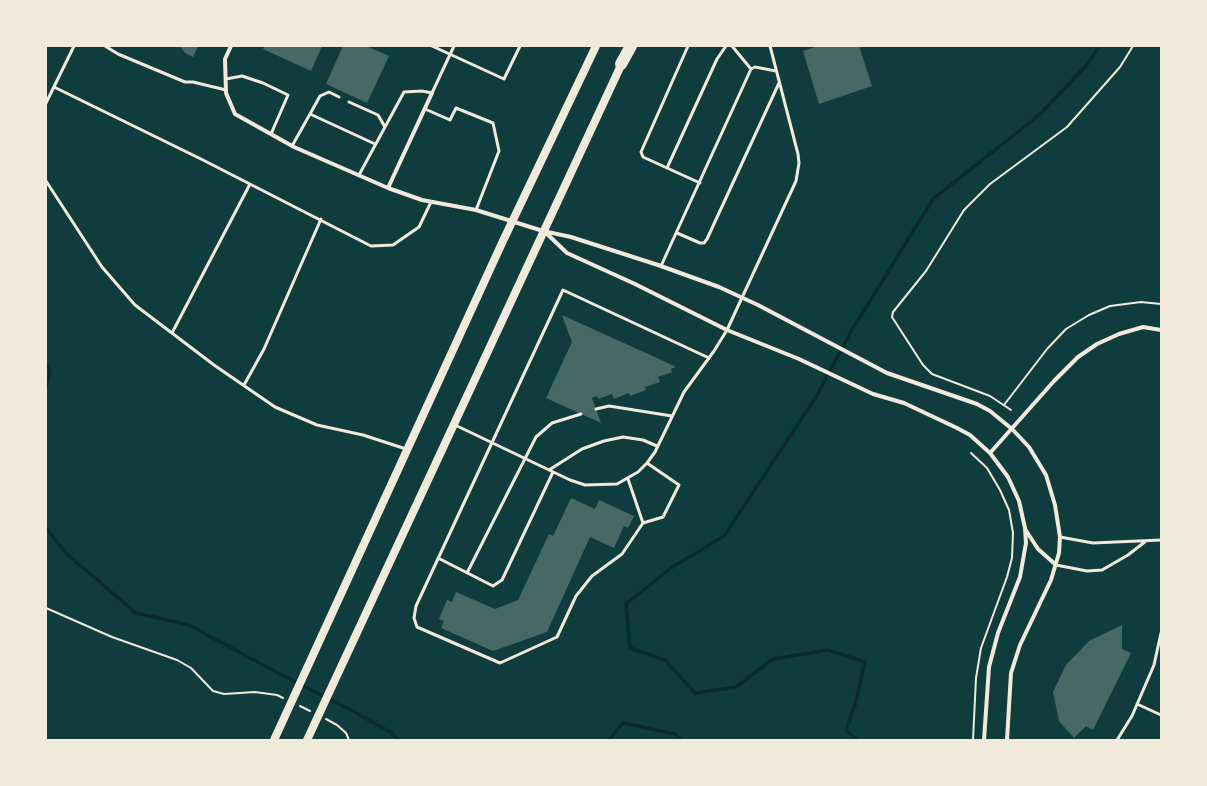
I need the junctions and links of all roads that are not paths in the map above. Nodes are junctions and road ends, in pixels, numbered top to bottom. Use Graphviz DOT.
graph roads {
  1 [pos="74,46"];
  2 [pos="105,46"];
  3 [pos="231,46"];
  4 [pos="432,46"];
  5 [pos="454,46"];
  6 [pos="520,46"];
  7 [pos="596,46"];
  8 [pos="630,46"];
  9 [pos="688,46"];
  10 [pos="726,46"];
  11 [pos="732,46"];
  12 [pos="770,46"];
  13 [pos="450,54"];
  14 [pos="621,64"];
  15 [pos="751,69"];
  16 [pos="776,71"];
  17 [pos="226,78"];
  18 [pos="779,82"];
  19 [pos="54,87"];
  20 [pos="226,90"];
  21 [pos="432,93"];
  22 [pos="339,97"];
  23 [pos="349,102"];
  24 [pos="46,103"];
  25 [pos="425,109"];
  26 [pos="310,114"];
  27 [pos="385,127"];
  28 [pos="271,134"];
  29 [pos="375,144"];
  30 [pos="292,146"];
  31 [pos="667,168"];
  32 [pos="359,175"];
  33 [pos="46,181"];
  34 [pos="700,183"];
  35 [pos="250,184"];
  36 [pos="388,188"];
  37 [pos="431,202"];
  38 [pos="476,210"];
  39 [pos="321,219"];
  40 [pos="512,222"];
  41 [pos="543,231"];
  42 [pos="677,232"];
  43 [pos="661,266"];
  44 [pos="742,297"];
  45 [pos="727,330"];
  46 [pos="1161,330"];
  47 [pos="172,333"];
  48 [pos="709,358"];
  49 [pos="244,385"];
  50 [pos="596,409"];
  51 [pos="581,414"];
  52 [pos="672,416"];
  53 [pos="453,424"];
  54 [pos="1012,428"];
  55 [pos="492,443"];
  56 [pos="657,446"];
  57 [pos="408,450"];
  58 [pos="990,453"];
  59 [pos="524,458"];
  60 [pos="647,463"];
  61 [pos="549,470"];
  62 [pos="553,472"];
  63 [pos="628,479"];
  64 [pos="643,523"];
  65 [pos="1025,528"];
  66 [pos="1060,537"];
  67 [pos="1161,540"];
  68 [pos="1146,541"];
  69 [pos="438,558"];
  70 [pos="1056,565"];
  71 [pos="467,573"];
  72 [pos="1161,633"];
  73 [pos="1137,704"];
  74 [pos="1161,715"];
  75 [pos="274,740"];
  76 [pos="306,740"];
  77 [pos="984,740"];
  78 [pos="1007,740"];
  79 [pos="1116,740"];
  1 -- 19 [label="lane"];
  2 -- 20 [label="lane"];
  3 -- 17 [label="street"];
  4 -- 13 [label="lane"];
  5 -- 13 [label="lane"];
  6 -- 13 [label="lane"];
  7 -- 40 [label="main road"];
  8 -- 14 [label="highway"];
  9 -- 31 [label="lane"];
  10 -- 31 [label="lane"];
  11 -- 15 [label="lane"];
  12 -- 16 [label="lane"];
  13 -- 21 [label="lane"];
  14 -- 41 [label="main road"];
  15 -- 16 [label="lane"];
  15 -- 34 [label="lane"];
  16 -- 18 [label="lane"];
  17 -- 20 [label="street"];
  17 -- 28 [label="lane"];
  18 -- 42 [label="lane"];
  18 -- 44 [label="lane"];
  19 -- 24 [label="lane"];
  19 -- 35 [label="lane"];
  20 -- 28 [label="street"];
  21 -- 25 [label="street"];
  21 -- 27 [label="lane"];
  22 -- 26 [label="lane"];
  23 -- 27 [label="lane"];
  25 -- 36 [label="street"];
  25 -- 38 [label="lane"];
  26 -- 29 [label="lane"];
  26 -- 30 [label="lane"];
  27 -- 29 [label="lane"];
  28 -- 30 [label="street"];
  29 -- 32 [label="lane"];
  30 -- 32 [label="street"];
  31 -- 34 [label="lane"];
  32 -- 36 [label="street"];
  33 -- 47 [label="lane"];
  34 -- 42 [label="lane"];
  35 -- 39 [label="lane"];
  35 -- 47 [label="lane"];
  36 -- 37 [label="street"];
  37 -- 38 [label="street"];
  37 -- 39 [label="lane"];
  38 -- 40 [label="street"];
  39 -- 49 [label="lane"];
  40 -- 41 [label="street"];
  40 -- 57 [label="main road"];
  41 -- 43 [label="street"];
  41 -- 45 [label="street"];
  41 -- 53 [label="main road"];
  42 -- 43 [label="lane"];
  43 -- 44 [label="street"];
  44 -- 45 [label="lane"];
  44 -- 54 [label="street"];
  45 -- 48 [label="lane"];
  45 -- 58 [label="street"];
  46 -- 54 [label="street"];
  47 -- 49 [label="lane"];
  48 -- 52 [label="lane"];
  48 -- 55 [label="lane"];
  49 -- 57 [label="lane"];
  50 -- 52 [label="lane"];
  51 -- 59 [label="lane"];
  52 -- 56 [label="lane"];
  53 -- 55 [label="lane"];
  53 -- 76 [label="main road"];
  54 -- 58 [label="street"];
  54 -- 66 [label="street"];
  55 -- 59 [label="lane"];
  55 -- 69 [label="lane"];
  56 -- 60 [label="lane"];
  56 -- 61 [label="lane"];
  57 -- 75 [label="main road"];
  58 -- 65 [label="street"];
  59 -- 61 [label="lane"];
  59 -- 71 [label="lane"];
  60 -- 63 [label="lane"];
  60 -- 64 [label="lane"];
  61 -- 62 [label="lane"];
  62 -- 63 [label="lane"];
  62 -- 71 [label="lane"];
  63 -- 64 [label="lane"];
  64 -- 69 [label="lane"];
  65 -- 70 [label="street"];
  65 -- 77 [label="street"];
  66 -- 68 [label="lane"];
  66 -- 70 [label="street"];
  67 -- 68 [label="lane"];
  68 -- 70 [label="lane"];
  69 -- 71 [label="lane"];
  70 -- 78 [label="street"];
  72 -- 73 [label="lane"];
  73 -- 74 [label="lane"];
  73 -- 79 [label="lane"];
}
